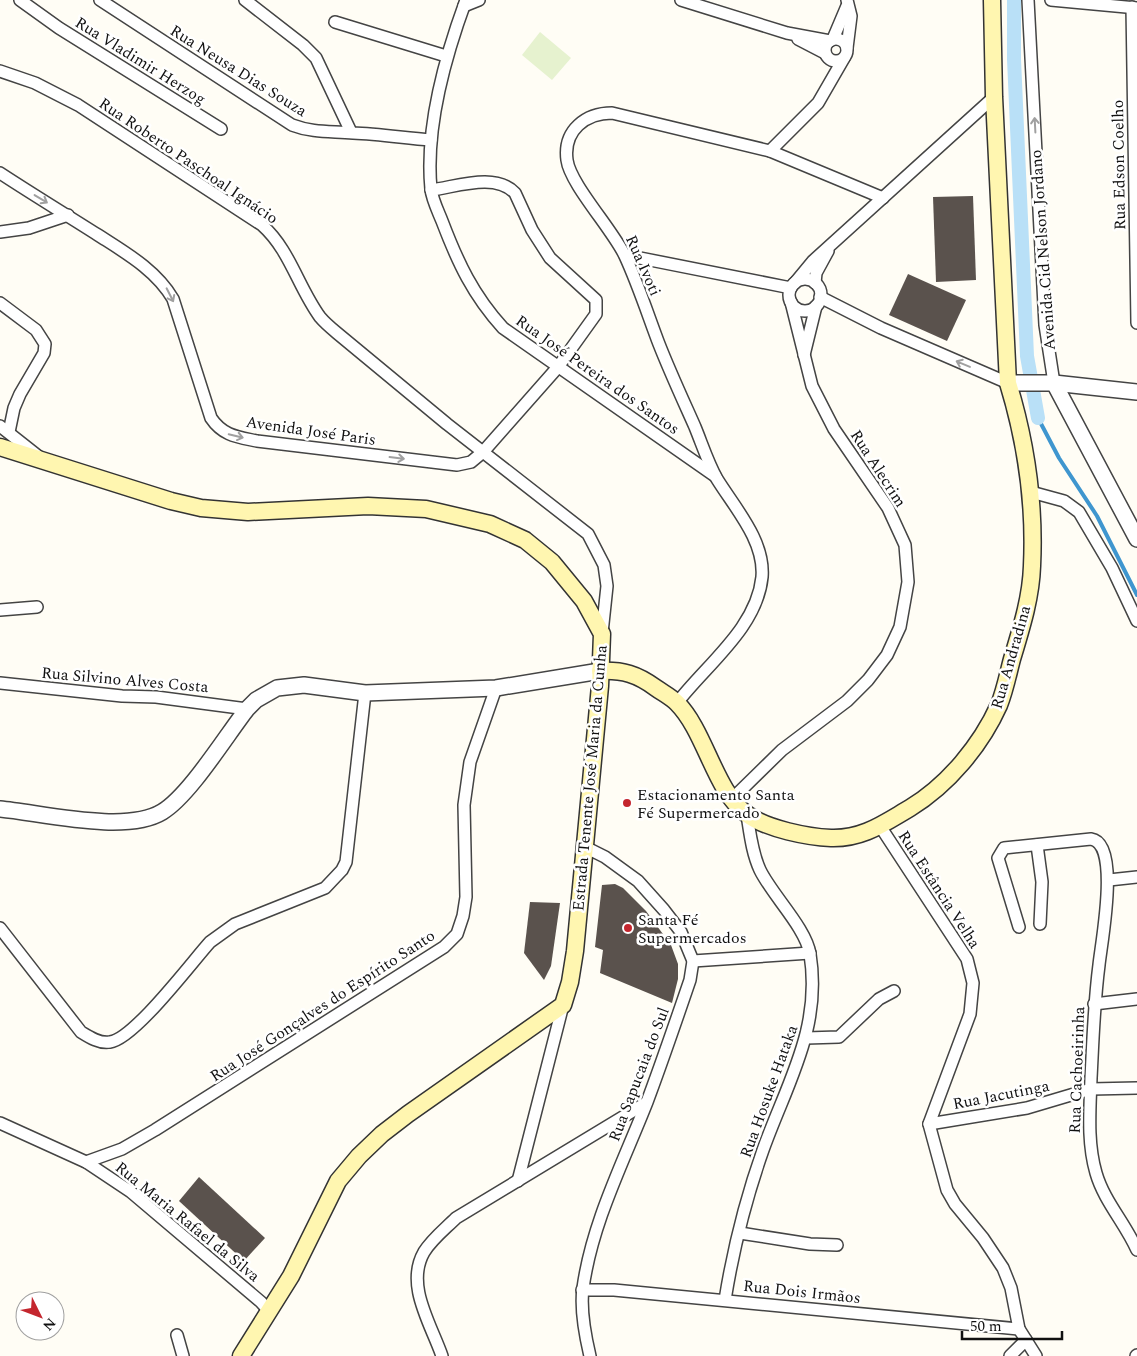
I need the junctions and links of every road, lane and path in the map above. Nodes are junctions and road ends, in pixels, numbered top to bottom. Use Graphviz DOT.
graph roads {
  1 [pos="20,0"];
  2 [pos="245,0"];
  3 [pos="479,0"];
  4 [pos="681,0"];
  5 [pos="992,0"];
  6 [pos="1028,0"];
  7 [pos="1050,0"];
  8 [pos="103,1"];
  9 [pos="848,2"];
  10 [pos="465,3"];
  11 [pos="1134,7"];
  12 [pos="335,22"];
  13 [pos="787,33"];
  14 [pos="832,40"];
  15 [pos="846,53"];
  16 [pos="826,55"];
  17 [pos="446,56"];
  18 [pos="0,71"];
  19 [pos="825,90"];
  20 [pos="994,97"];
  21 [pos="221,129"];
  22 [pos="351,132"];
  23 [pos="431,140"];
  24 [pos="770,151"];
  25 [pos="0,173"];
  26 [pos="431,190"];
  27 [pos="884,198"];
  28 [pos="68,215"];
  29 [pos="0,232"];
  30 [pos="832,246"];
  31 [pos="625,255"];
  32 [pos="815,283"];
  33 [pos="792,286"];
  34 [pos="818,301"];
  35 [pos="791,302"];
  36 [pos="0,303"];
  37 [pos="1137,323"];
  38 [pos="803,357"];
  39 [pos="558,367"];
  40 [pos="1015,383"];
  41 [pos="1048,383"];
  42 [pos="1137,392"];
  43 [pos="4,429"];
  44 [pos="0,447"];
  45 [pos="483,452"];
  46 [pos="45,462"];
  47 [pos="716,477"];
  48 [pos="1031,492"];
  49 [pos="1137,539"];
  50 [pos="37,607"];
  51 [pos="0,610"];
  52 [pos="1137,621"];
  53 [pos="602,634"];
  54 [pos="600,672"];
  55 [pos="0,683"];
  56 [pos="496,688"];
  57 [pos="365,693"];
  58 [pos="677,703"];
  59 [pos="247,709"];
  60 [pos="732,799"];
  61 [pos="0,809"];
  62 [pos="747,815"];
  63 [pos="880,826"];
  64 [pos="1037,845"];
  65 [pos="583,846"];
  66 [pos="1137,877"];
  67 [pos="1109,880"];
  68 [pos="1040,924"];
  69 [pos="1019,927"];
  70 [pos="0,928"];
  71 [pos="810,953"];
  72 [pos="693,961"];
  73 [pos="894,991"];
  74 [pos="1137,999"];
  75 [pos="1094,1004"];
  76 [pos="563,1005"];
  77 [pos="806,1038"];
  78 [pos="1137,1088"];
  79 [pos="1091,1089"];
  80 [pos="646,1103"];
  81 [pos="0,1123"];
  82 [pos="930,1124"];
  83 [pos="86,1162"];
  84 [pos="518,1182"];
  85 [pos="740,1233"];
  86 [pos="837,1245"];
  87 [pos="1137,1250"];
  88 [pos="582,1290"];
  89 [pos="725,1300"];
  90 [pos="270,1312"];
  91 [pos="1019,1329"];
  92 [pos="177,1335"];
  93 [pos="1026,1340"];
  94 [pos="182,1356"];
  95 [pos="242,1356"];
  96 [pos="442,1356"];
  97 [pos="590,1356"];
  98 [pos="1010,1356"];
  99 [pos="1036,1356"];
  1 -- 21 [label="street, Rua Vladimir Herzog"];
  2 -- 22 [label="street"];
  3 -- 10 [label="street"];
  4 -- 13 [label="street"];
  5 -- 20 [label="main road"];
  41 -- 6 [label="street, Avenida Cid Nelson Jordano, one-way"];
  7 -- 11 [label="street"];
  8 -- 22 [label="street, Rua Neusa Dias Souza"];
  9 -- 14 [label="street"];
  9 -- 15 [label="street"];
  10 -- 17 [label="street, Rua José Pereira dos Santos"];
  11 -- 37 [label="street, Rua Edson Coelho"];
  12 -- 17 [label="street"];
  13 -- 14 [label="street"];
  13 -- 16 [label="street"];
  14 -- 15 [label="street"];
  14 -- 16 [label="street"];
  15 -- 16 [label="street"];
  15 -- 19 [label="street"];
  16 -- 19 [label="street"];
  17 -- 23 [label="street, Rua José Pereira dos Santos"];
  18 -- 45 [label="street, Rua Roberto Paschoal Ignácio"];
  19 -- 24 [label="street"];
  20 -- 27 [label="street"];
  20 -- 40 [label="main road"];
  22 -- 23 [label="street, Rua Neusa Dias Souza"];
  23 -- 26 [label="street, Rua José Pereira dos Santos"];
  24 -- 27 [label="street, Rua Ivoti"];
  24 -- 31 [label="street, Rua Ivoti"];
  25 -- 28 [label="street, Avenida José Paris, one-way"];
  26 -- 39 [label="street, Rua José Pereira dos Santos"];
  26 -- 39 [label="street, Avenida José Paris"];
  27 -- 30 [label="street"];
  28 -- 29 [label="street"];
  28 -- 45 [label="street, Avenida José Paris, one-way"];
  30 -- 32 [label="street"];
  30 -- 33 [label="street"];
  31 -- 33 [label="street"];
  31 -- 47 [label="street, Rua Ivoti"];
  32 -- 33 [label="street"];
  32 -- 34 [label="street"];
  33 -- 35 [label="street"];
  34 -- 35 [label="street"];
  34 -- 38 [label="street"];
  40 -- 34 [label="street, one-way"];
  35 -- 38 [label="street, Rua Alecrim"];
  36 -- 43 [label="street"];
  38 -- 60 [label="street, Rua Alecrim"];
  39 -- 45 [label="street, Avenida José Paris"];
  39 -- 47 [label="street, Rua José Pereira dos Santos"];
  40 -- 41 [label="street"];
  40 -- 48 [label="main road, Rua Andradina"];
  41 -- 42 [label="street"];
  41 -- 49 [label="street, Avenida Cid Nelson Jordano"];
  43 -- 46 [label="street"];
  44 -- 46 [label="main road, Estrada Tenente José Maria da Cunha"];
  45 -- 53 [label="street"];
  46 -- 53 [label="main road, Estrada Tenente José Maria da Cunha"];
  47 -- 58 [label="street, Rua Ivoti"];
  48 -- 52 [label="street"];
  48 -- 63 [label="main road, Rua Andradina"];
  50 -- 51 [label="street"];
  53 -- 54 [label="main road, Estrada Tenente José Maria da Cunha"];
  54 -- 56 [label="street"];
  54 -- 58 [label="main road, Rua Andradina"];
  54 -- 65 [label="main road, Estrada Tenente José Maria da Cunha"];
  55 -- 59 [label="street, Rua Silvino Alves Costa"];
  56 -- 57 [label="street"];
  56 -- 83 [label="street, Rua José Gonçalves do Espírito Santo"];
  57 -- 59 [label="street"];
  57 -- 70 [label="street"];
  58 -- 60 [label="main road, Rua Andradina"];
  59 -- 61 [label="street"];
  60 -- 62 [label="main road, Rua Andradina"];
  62 -- 63 [label="main road, Rua Andradina"];
  62 -- 71 [label="street, Rua Hosuke Hataka"];
  63 -- 82 [label="street, Rua Estância Velha"];
  64 -- 67 [label="street"];
  64 -- 68 [label="street"];
  64 -- 69 [label="street"];
  65 -- 72 [label="street"];
  65 -- 76 [label="main road, Estrada Tenente José Maria da Cunha"];
  66 -- 67 [label="street"];
  67 -- 75 [label="street, Rua Cachoeirinha"];
  71 -- 72 [label="street"];
  71 -- 77 [label="street, Rua Hosuke Hataka"];
  72 -- 80 [label="street, Rua Sapucaia do Sul"];
  73 -- 77 [label="street"];
  74 -- 75 [label="street"];
  75 -- 79 [label="street, Rua Cachoeirinha"];
  76 -- 84 [label="street"];
  76 -- 90 [label="main road"];
  77 -- 85 [label="street, Rua Hosuke Hataka"];
  78 -- 79 [label="street, Rua Jacutinga"];
  79 -- 82 [label="street, Rua Jacutinga"];
  79 -- 87 [label="street, Rua Cachoeirinha"];
  80 -- 84 [label="street"];
  80 -- 88 [label="street, Rua Sapucaia do Sul"];
  81 -- 83 [label="street, Rua Maria Rafael da Silva"];
  82 -- 91 [label="street"];
  83 -- 90 [label="street, Rua Maria Rafael da Silva"];
  84 -- 96 [label="street"];
  85 -- 86 [label="street"];
  85 -- 89 [label="street, Rua Hosuke Hataka"];
  88 -- 89 [label="street, Rua Dois Irmãos"];
  88 -- 97 [label="street, Rua Sapucaia do Sul"];
  89 -- 91 [label="street, Rua Dois Irmãos"];
  90 -- 95 [label="main road"];
  91 -- 93 [label="street"];
  92 -- 94 [label="street"];
  93 -- 98 [label="street"];
  93 -- 99 [label="street"];
}
